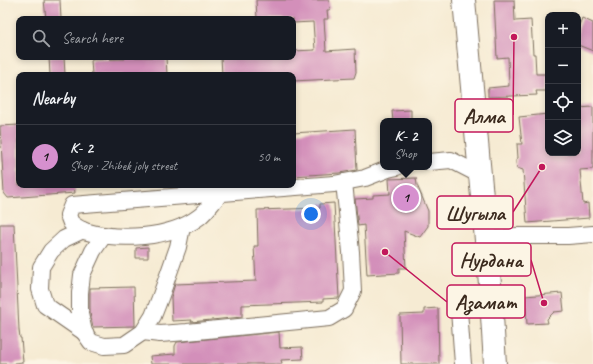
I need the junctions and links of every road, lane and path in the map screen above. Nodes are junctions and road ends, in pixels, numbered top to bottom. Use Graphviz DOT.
graph roads {
  1 [pos="464,0"];
  2 [pos="432,162"];
  3 [pos="385,170"];
  4 [pos="480,175"];
  5 [pos="344,182"];
  6 [pos="296,187"];
  7 [pos="287,188"];
  8 [pos="220,194"];
  9 [pos="182,227"];
  10 [pos="83,230"];
  11 [pos="593,234"];
  12 [pos="104,235"];
  13 [pos="486,239"];
  14 [pos="458,297"];
  15 [pos="84,332"];
  16 [pos="143,332"];
  17 [pos="463,364"];
  18 [pos="495,364"];
  1 -- 4 [label="highway"];
  2 -- 4 [label="street"];
  3 -- 5 [label="street"];
  4 -- 13 [label="highway"];
  5 -- 6 [label="street"];
  5 -- 16 [label="street"];
  7 -- 8 [label="street"];
  8 -- 9 [label="street"];
  8 -- 10 [label="street"];
  9 -- 12 [label="street"];
  9 -- 16 [label="street"];
  10 -- 12 [label="street"];
  10 -- 15 [label="street"];
  11 -- 13 [label="street"];
  12 -- 15 [label="street"];
  13 -- 18 [label="highway"];
  14 -- 17 [label="street"];
  15 -- 16 [label="street"];
}
